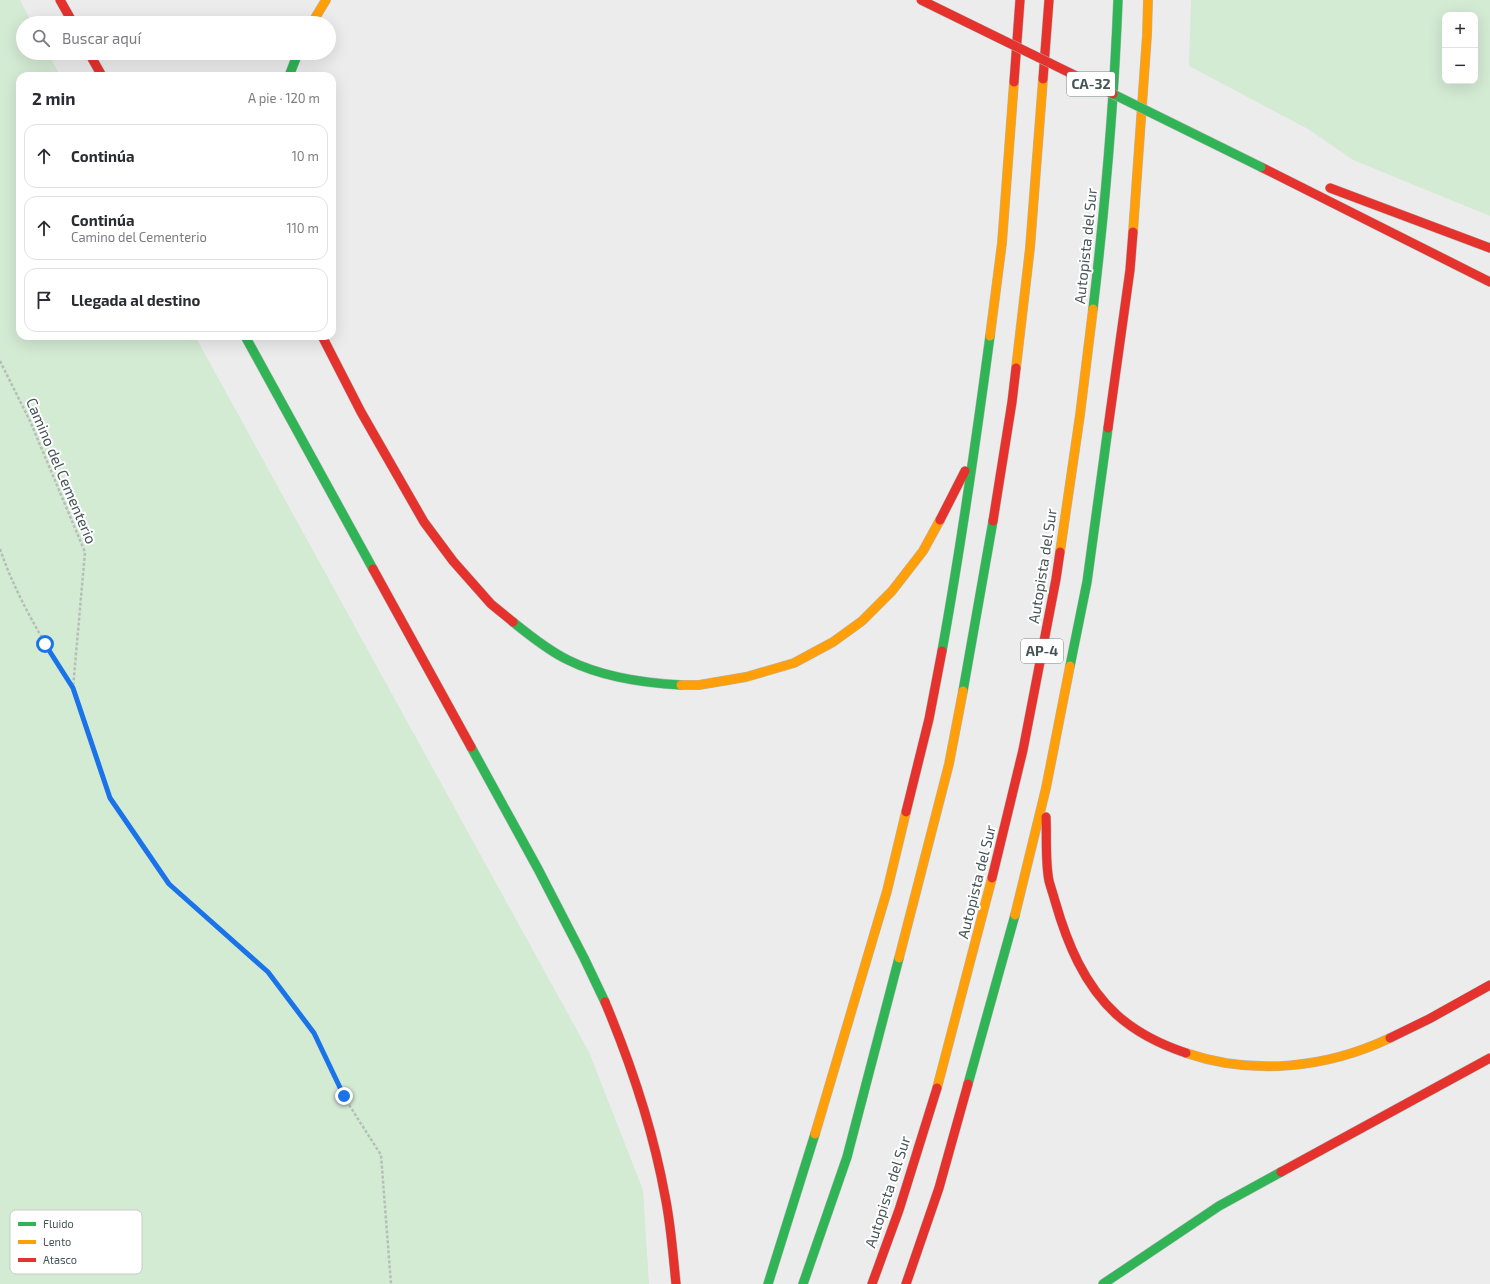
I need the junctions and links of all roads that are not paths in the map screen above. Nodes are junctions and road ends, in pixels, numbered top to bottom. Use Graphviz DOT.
graph roads {
  1 [pos="60,0"];
  2 [pos="326,0"];
  3 [pos="921,0"];
  4 [pos="1020,0"];
  5 [pos="1049,0"];
  6 [pos="1118,0"];
  7 [pos="1148,0"];
  8 [pos="69,16"];
  9 [pos="316,16"];
  10 [pos="93,60"];
  11 [pos="295,60"];
  12 [pos="100,72"];
  13 [pos="291,72"];
  14 [pos="1261,167"];
  15 [pos="1490,248"];
  16 [pos="1490,282"];
  17 [pos="247,340"];
  18 [pos="324,340"];
  19 [pos="976,448"];
  20 [pos="1046,788"];
  21 [pos="1490,985"];
  22 [pos="1490,1058"];
  23 [pos="676,1284"];
  24 [pos="768,1284"];
  25 [pos="803,1284"];
  26 [pos="872,1284"];
  27 [pos="906,1284"];
  28 [pos="1103,1284"];
  1 -- 8 [label="highway"];
  2 -- 9 [label="highway"];
  3 -- 14 [label="highway, CA-32, bridge"];
  4 -- 19 [label="highway"];
  5 -- 25 [label="highway"];
  6 -- 26 [label="highway, Autopista del Sur / AP-4"];
  7 -- 20 [label="highway"];
  10 -- 12 [label="highway"];
  11 -- 13 [label="highway"];
  14 -- 15 [label="highway"];
  14 -- 16 [label="highway, CA-32"];
  17 -- 23 [label="highway"];
  18 -- 19 [label="highway"];
  19 -- 24 [label="highway"];
  20 -- 21 [label="highway"];
  20 -- 27 [label="highway"];
  22 -- 28 [label="highway"];
}
